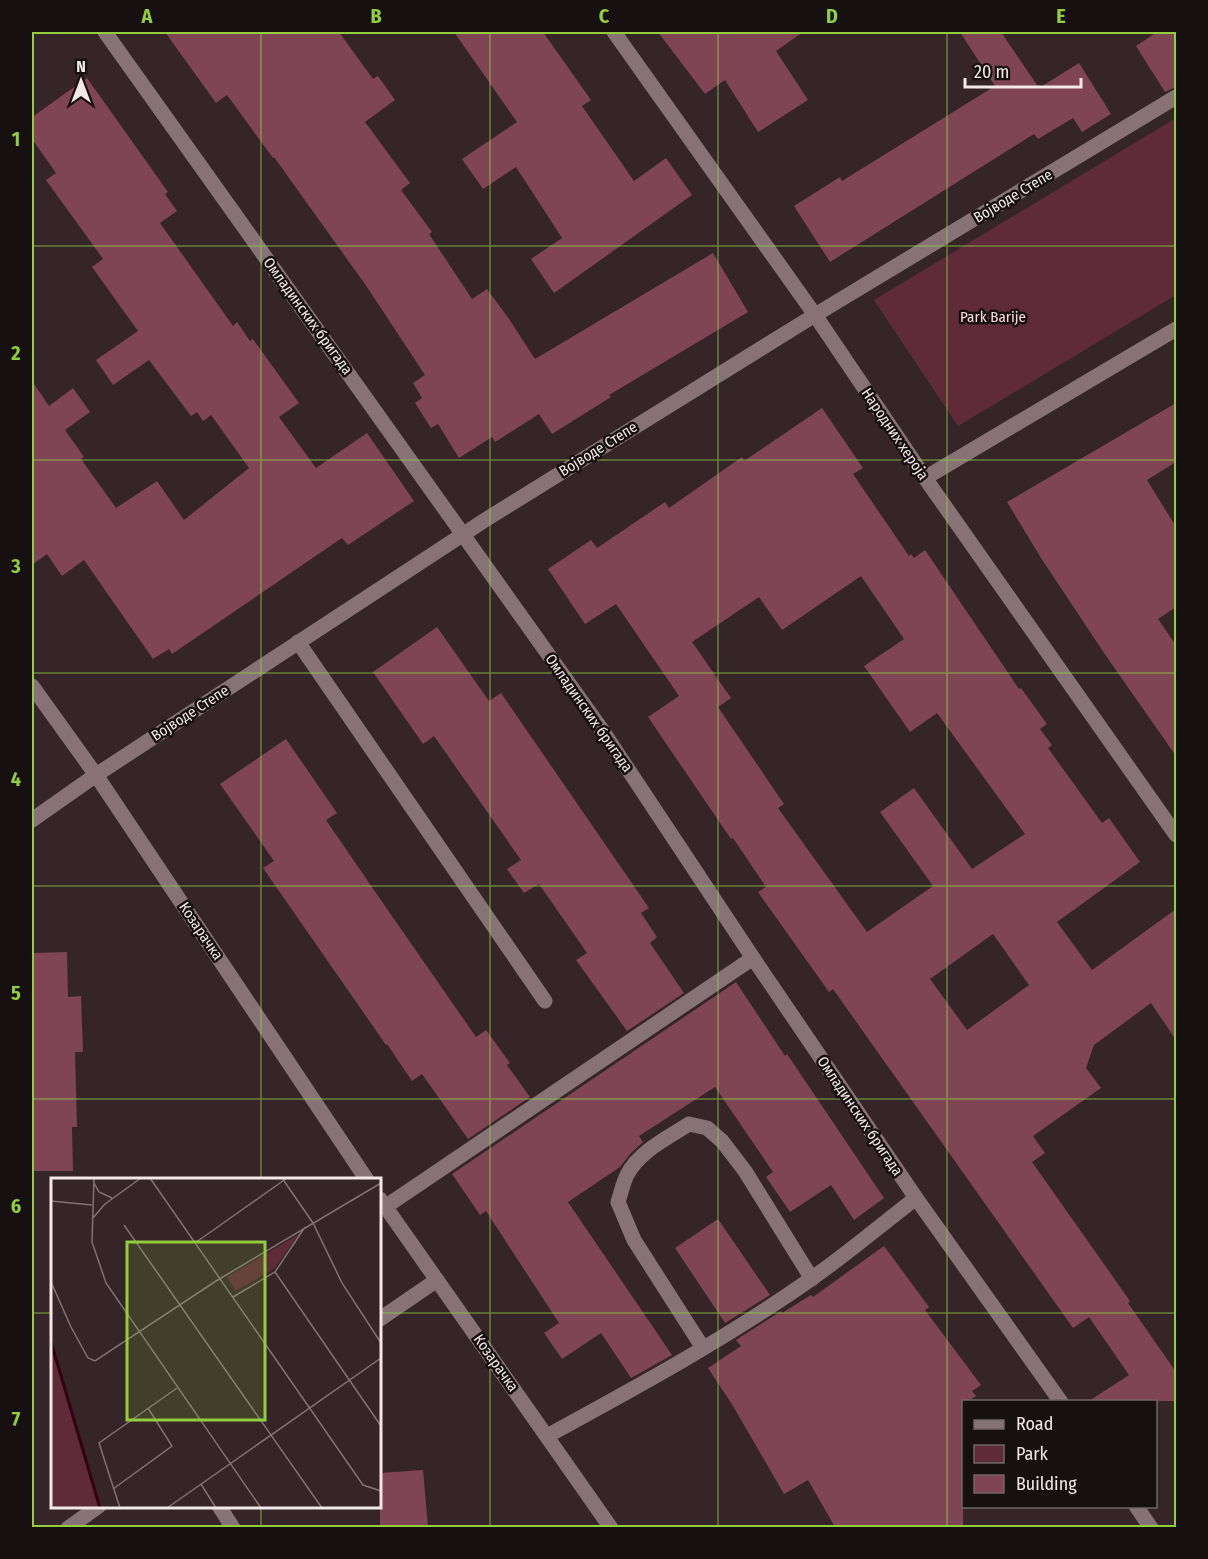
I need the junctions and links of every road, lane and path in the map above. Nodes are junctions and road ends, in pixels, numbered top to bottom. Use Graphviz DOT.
graph roads {
  1 [pos="105,32"];
  2 [pos="614,32"];
  3 [pos="1176,97"];
  4 [pos="815,315"];
  5 [pos="1176,329"];
  6 [pos="925,478"];
  7 [pos="463,534"];
  8 [pos="298,642"];
  9 [pos="32,686"];
  10 [pos="96,775"];
  11 [pos="32,820"];
  12 [pos="1176,836"];
  13 [pos="753,958"];
  14 [pos="545,1001"];
  15 [pos="366,1178"];
  16 [pos="916,1198"];
  17 [pos="382,1203"];
  18 [pos="812,1279"];
  19 [pos="438,1280"];
  20 [pos="381,1317"];
  21 [pos="703,1348"];
  22 [pos="1060,1400"];
  23 [pos="547,1436"];
  24 [pos="96,1508"];
  25 [pos="220,1508"];
  26 [pos="1137,1508"];
  27 [pos="68,1527"];
  28 [pos="232,1527"];
  29 [pos="611,1527"];
  30 [pos="1151,1527"];
  1 -- 7 [label="street, Омладинских бригада"];
  2 -- 4 [label="street, Народних хероја"];
  3 -- 4 [label="street, Војводе Степе"];
  4 -- 6 [label="street, Народних хероја"];
  4 -- 7 [label="street, Војводе Степе"];
  5 -- 6 [label="street"];
  6 -- 12 [label="street, Народних хероја"];
  7 -- 8 [label="street, Војводе Степе"];
  7 -- 13 [label="street, Омладинских бригада"];
  8 -- 10 [label="street, Војводе Степе"];
  8 -- 14 [label="street"];
  9 -- 10 [label="street, Козарачка"];
  10 -- 11 [label="street, Војводе Степе"];
  10 -- 15 [label="street, Козарачка"];
  13 -- 16 [label="street, Омладинских бригада"];
  13 -- 17 [label="street"];
  16 -- 18 [label="street"];
  16 -- 22 [label="street, Омладинских бригада"];
  17 -- 19 [label="street, Козарачка"];
  18 -- 21 [label="street"];
  18 -- 21 [label="street"];
  19 -- 20 [label="street"];
  19 -- 23 [label="street, Козарачка"];
  21 -- 23 [label="street"];
  23 -- 29 [label="street, Козарачка"];
  24 -- 27 [label="street"];
  25 -- 28 [label="street"];
  26 -- 30 [label="street"];
}
